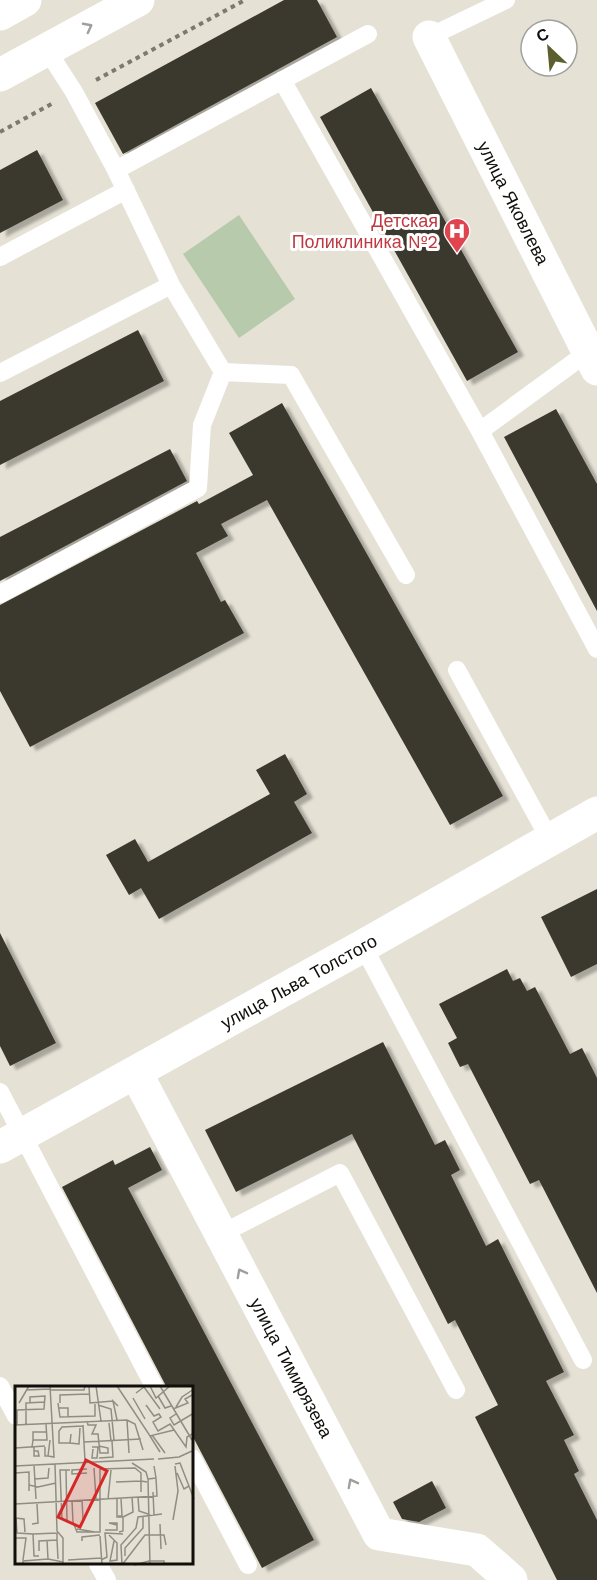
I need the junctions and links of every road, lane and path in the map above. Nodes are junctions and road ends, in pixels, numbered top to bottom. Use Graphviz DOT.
graph roads {
  1 [pos="25,0"];
  2 [pos="138,0"];
  3 [pos="245,0"];
  4 [pos="506,0"];
  5 [pos="0,14"];
  6 [pos="368,34"];
  7 [pos="429,37"];
  8 [pos="47,50"];
  9 [pos="0,75"];
  10 [pos="282,80"];
  11 [pos="74,92"];
  12 [pos="0,132"];
  13 [pos="116,170"];
  14 [pos="126,190"];
  15 [pos="0,256"];
  16 [pos="171,285"];
  17 [pos="592,360"];
  18 [pos="224,372"];
  19 [pos="0,373"];
  20 [pos="480,431"];
  21 [pos="406,575"];
  22 [pos="0,594"];
  23 [pos="597,649"];
  24 [pos="457,670"];
  25 [pos="597,813"];
  26 [pos="550,840"];
  27 [pos="363,946"];
  28 [pos="136,1073"];
  29 [pos="0,1092"];
  30 [pos="11,1141"];
  31 [pos="221,1234"];
  32 [pos="583,1360"];
  33 [pos="0,1386"];
  34 [pos="154,1386"];
  35 [pos="456,1390"];
  36 [pos="15,1414"];
  37 [pos="194,1462"];
  38 [pos="99,1565"];
  39 [pos="248,1565"];
  40 [pos="107,1580"];
  41 [pos="511,1580"];
  1 -- 5 [label="street"];
  8 -- 2 [label="street, one-way"];
  3 -- 11 [label="path"];
  4 -- 7 [label="lane"];
  6 -- 10 [label="lane"];
  7 -- 17 [label="street, улица Яковлева"];
  8 -- 9 [label="street"];
  8 -- 11 [label="lane"];
  10 -- 13 [label="lane"];
  10 -- 20 [label="lane"];
  11 -- 12 [label="path"];
  11 -- 13 [label="lane"];
  13 -- 14 [label="lane"];
  14 -- 15 [label="lane"];
  14 -- 16 [label="lane"];
  16 -- 18 [label="lane"];
  16 -- 19 [label="lane"];
  17 -- 20 [label="lane"];
  18 -- 21 [label="lane"];
  18 -- 22 [label="lane"];
  20 -- 23 [label="lane"];
  24 -- 26 [label="lane"];
  25 -- 26 [label="street, улица Льва Толстого"];
  26 -- 27 [label="street, улица Льва Толстого"];
  27 -- 28 [label="street, улица Льва Толстого"];
  27 -- 32 [label="lane"];
  28 -- 30 [label="street, улица Льва Толстого"];
  28 -- 31 [label="street, улица Тимирязева"];
  29 -- 30 [label="lane"];
  30 -- 34 [label="lane"];
  31 -- 35 [label="lane"];
  41 -- 31 [label="street, улица Тимирязева, one-way"];
  33 -- 36 [label="lane"];
  37 -- 39 [label="lane"];
  38 -- 40 [label="lane"];
}
